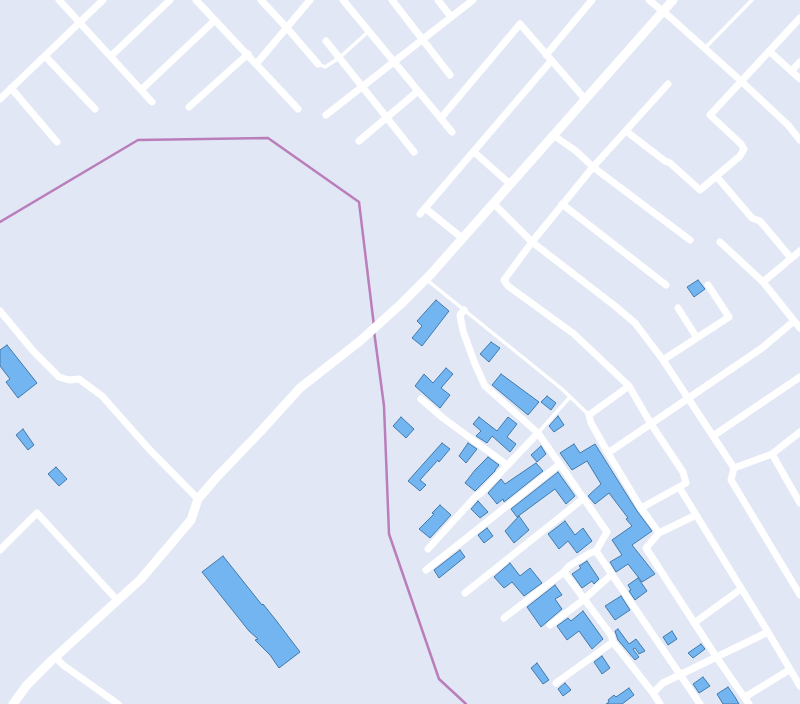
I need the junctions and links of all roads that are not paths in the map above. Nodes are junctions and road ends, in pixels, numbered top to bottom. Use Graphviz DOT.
graph roads {
  1 [pos="59,0"];
  2 [pos="103,0"];
  3 [pos="170,0"];
  4 [pos="196,0"];
  5 [pos="261,0"];
  6 [pos="310,0"];
  7 [pos="343,0"];
  8 [pos="392,0"];
  9 [pos="438,0"];
  10 [pos="472,0"];
  11 [pos="592,0"];
  12 [pos="648,0"];
  13 [pos="673,0"];
  14 [pos="752,0"];
  15 [pos="662,12"];
  16 [pos="451,17"];
  17 [pos="800,18"];
  18 [pos="215,20"];
  19 [pos="80,23"];
  20 [pos="287,28"];
  21 [pos="369,31"];
  22 [pos="422,39"];
  23 [pos="326,41"];
  24 [pos="704,48"];
  25 [pos="768,51"];
  26 [pos="248,54"];
  27 [pos="546,54"];
  28 [pos="45,56"];
  29 [pos="111,56"];
  30 [pos="339,58"];
  31 [pos="551,61"];
  32 [pos="394,62"];
  33 [pos="800,62"];
  34 [pos="257,64"];
  35 [pos="318,64"];
  36 [pos="791,71"];
  37 [pos="450,75"];
  38 [pos="800,79"];
  39 [pos="741,81"];
  40 [pos="668,84"];
  41 [pos="362,87"];
  42 [pos="11,88"];
  43 [pos="142,90"];
  44 [pos="418,91"];
  45 [pos="0,99"];
  46 [pos="584,99"];
  47 [pos="152,102"];
  48 [pos="189,107"];
  49 [pos="298,108"];
  50 [pos="95,109"];
  51 [pos="326,115"];
  52 [pos="386,118"];
  53 [pos="440,118"];
  54 [pos="626,131"];
  55 [pos="452,132"];
  56 [pos="553,134"];
  57 [pos="800,140"];
  58 [pos="359,141"];
  59 [pos="57,142"];
  60 [pos="414,152"];
  61 [pos="474,152"];
  62 [pos="593,167"];
  63 [pos="717,177"];
  64 [pos="510,184"];
  65 [pos="493,203"];
  66 [pos="562,204"];
  67 [pos="462,238"];
  68 [pos="690,240"];
  69 [pos="532,242"];
  70 [pos="720,242"];
  71 [pos="800,251"];
  72 [pos="791,258"];
  73 [pos="426,279"];
  74 [pos="763,282"];
  75 [pos="666,285"];
  76 [pos="708,285"];
  77 [pos="678,308"];
  78 [pos="464,310"];
  79 [pos="0,311"];
  80 [pos="794,321"];
  81 [pos="800,328"];
  82 [pos="697,338"];
  83 [pos="663,360"];
  84 [pos="800,377"];
  85 [pos="629,386"];
  86 [pos="570,397"];
  87 [pos="689,398"];
  88 [pos="421,399"];
  89 [pos="589,415"];
  90 [pos="651,424"];
  91 [pos="800,432"];
  92 [pos="538,433"];
  93 [pos="713,436"];
  94 [pos="608,453"];
  95 [pos="772,454"];
  96 [pos="560,464"];
  97 [pos="506,465"];
  98 [pos="734,468"];
  99 [pos="678,487"];
  100 [pos="584,498"];
  101 [pos="198,499"];
  102 [pos="800,503"];
  103 [pos="641,508"];
  104 [pos="696,515"];
  105 [pos="659,533"];
  106 [pos="428,549"];
  107 [pos="0,550"];
  108 [pos="596,551"];
  109 [pos="426,570"];
  110 [pos="564,572"];
  111 [pos="612,574"];
  112 [pos="741,589"];
  113 [pos="466,593"];
  114 [pos="800,594"];
  115 [pos="584,598"];
  116 [pos="118,601"];
  117 [pos="504,618"];
  118 [pos="694,623"];
  119 [pos="550,625"];
  120 [pos="768,632"];
  121 [pos="613,642"];
  122 [pos="57,655"];
  123 [pos="717,657"];
  124 [pos="790,670"];
  125 [pos="680,675"];
  126 [pos="556,683"];
  127 [pos="800,686"];
  128 [pos="653,693"];
  129 [pos="745,697"];
  130 [pos="13,704"];
  131 [pos="118,704"];
  132 [pos="660,704"];
  133 [pos="700,704"];
  134 [pos="749,704"];
  1 -- 19 [label="street"];
  2 -- 19 [label="street"];
  3 -- 29 [label="street"];
  4 -- 18 [label="street"];
  5 -- 20 [label="street"];
  6 -- 20 [label="street"];
  7 -- 21 [label="street"];
  8 -- 22 [label="street"];
  9 -- 16 [label="street"];
  10 -- 16 [label="street"];
  11 -- 27 [label="street"];
  12 -- 15 [label="street"];
  13 -- 15 [label="street"];
  14 -- 24 [label="lane"];
  15 -- 24 [label="street"];
  15 -- 46 [label="street"];
  16 -- 22 [label="street"];
  17 -- 25 [label="street"];
  18 -- 26 [label="street"];
  18 -- 43 [label="street"];
  19 -- 28 [label="street"];
  19 -- 29 [label="street"];
  20 -- 34 [label="street"];
  20 -- 35 [label="street"];
  21 -- 30 [label="lane"];
  21 -- 32 [label="street"];
  22 -- 32 [label="street"];
  22 -- 37 [label="street"];
  23 -- 30 [label="street"];
  24 -- 39 [label="street"];
  25 -- 36 [label="street"];
  25 -- 39 [label="street"];
  26 -- 34 [label="street"];
  26 -- 48 [label="street"];
  27 -- 31 [label="street"];
  27 -- 53 [label="street"];
  28 -- 42 [label="street"];
  28 -- 50 [label="street"];
  29 -- 43 [label="street"];
  30 -- 35 [label="lane"];
  30 -- 41 [label="street"];
  31 -- 46 [label="street"];
  31 -- 61 [label="street"];
  32 -- 41 [label="street"];
  32 -- 44 [label="street"];
  33 -- 36 [label="street"];
  34 -- 49 [label="street"];
  36 -- 38 [label="street"];
  39 -- 57 [label="street"];
  39 -- 63 [label="street"];
  40 -- 54 [label="street"];
  41 -- 51 [label="street"];
  41 -- 52 [label="street"];
  42 -- 45 [label="street"];
  42 -- 59 [label="street"];
  43 -- 47 [label="street"];
  44 -- 52 [label="street"];
  44 -- 53 [label="street"];
  46 -- 56 [label="street"];
  52 -- 58 [label="street"];
  52 -- 60 [label="street"];
  53 -- 55 [label="street"];
  54 -- 62 [label="street"];
  54 -- 63 [label="street"];
  56 -- 62 [label="street"];
  56 -- 64 [label="street"];
  61 -- 64 [label="street"];
  61 -- 67 [label="street"];
  62 -- 66 [label="street"];
  62 -- 68 [label="street"];
  63 -- 72 [label="street"];
  64 -- 65 [label="street"];
  65 -- 67 [label="street"];
  65 -- 69 [label="street"];
  66 -- 69 [label="street"];
  66 -- 75 [label="street"];
  67 -- 73 [label="street"];
  69 -- 83 [label="street"];
  69 -- 85 [label="street"];
  70 -- 74 [label="street"];
  71 -- 72 [label="street"];
  72 -- 74 [label="street"];
  73 -- 78 [label="lane"];
  73 -- 101 [label="street"];
  74 -- 80 [label="street"];
  76 -- 82 [label="street"];
  77 -- 82 [label="street"];
  78 -- 86 [label="lane"];
  78 -- 92 [label="street"];
  79 -- 101 [label="street"];
  80 -- 81 [label="street"];
  80 -- 87 [label="street"];
  82 -- 83 [label="street"];
  83 -- 87 [label="street"];
  84 -- 93 [label="street"];
  85 -- 89 [label="street"];
  85 -- 90 [label="street"];
  86 -- 89 [label="lane"];
  86 -- 92 [label="lane"];
  87 -- 90 [label="street"];
  87 -- 93 [label="street"];
  88 -- 97 [label="street"];
  89 -- 94 [label="street"];
  90 -- 94 [label="street"];
  90 -- 99 [label="street"];
  91 -- 95 [label="street"];
  92 -- 96 [label="street"];
  92 -- 97 [label="street"];
  93 -- 98 [label="street"];
  94 -- 103 [label="street"];
  95 -- 98 [label="street"];
  95 -- 102 [label="street"];
  96 -- 100 [label="street"];
  96 -- 109 [label="street"];
  97 -- 106 [label="street"];
  98 -- 114 [label="street"];
  99 -- 103 [label="street"];
  99 -- 104 [label="street"];
  100 -- 108 [label="street"];
  100 -- 113 [label="street"];
  101 -- 116 [label="street"];
  103 -- 105 [label="street"];
  104 -- 105 [label="street"];
  104 -- 112 [label="street"];
  105 -- 118 [label="street"];
  107 -- 116 [label="street"];
  108 -- 110 [label="street"];
  108 -- 111 [label="street"];
  110 -- 115 [label="street"];
  110 -- 117 [label="street"];
  111 -- 115 [label="street"];
  111 -- 125 [label="street"];
  112 -- 118 [label="street"];
  112 -- 120 [label="street"];
  115 -- 119 [label="street"];
  115 -- 121 [label="street"];
  116 -- 122 [label="street"];
  118 -- 123 [label="street"];
  120 -- 123 [label="street"];
  120 -- 124 [label="street"];
  121 -- 126 [label="street"];
  121 -- 128 [label="street"];
  122 -- 130 [label="street"];
  122 -- 131 [label="street"];
  123 -- 125 [label="street"];
  123 -- 129 [label="street"];
  124 -- 127 [label="street"];
  124 -- 129 [label="street"];
  125 -- 128 [label="street"];
  125 -- 133 [label="street"];
  128 -- 132 [label="street"];
  129 -- 134 [label="street"];
}
